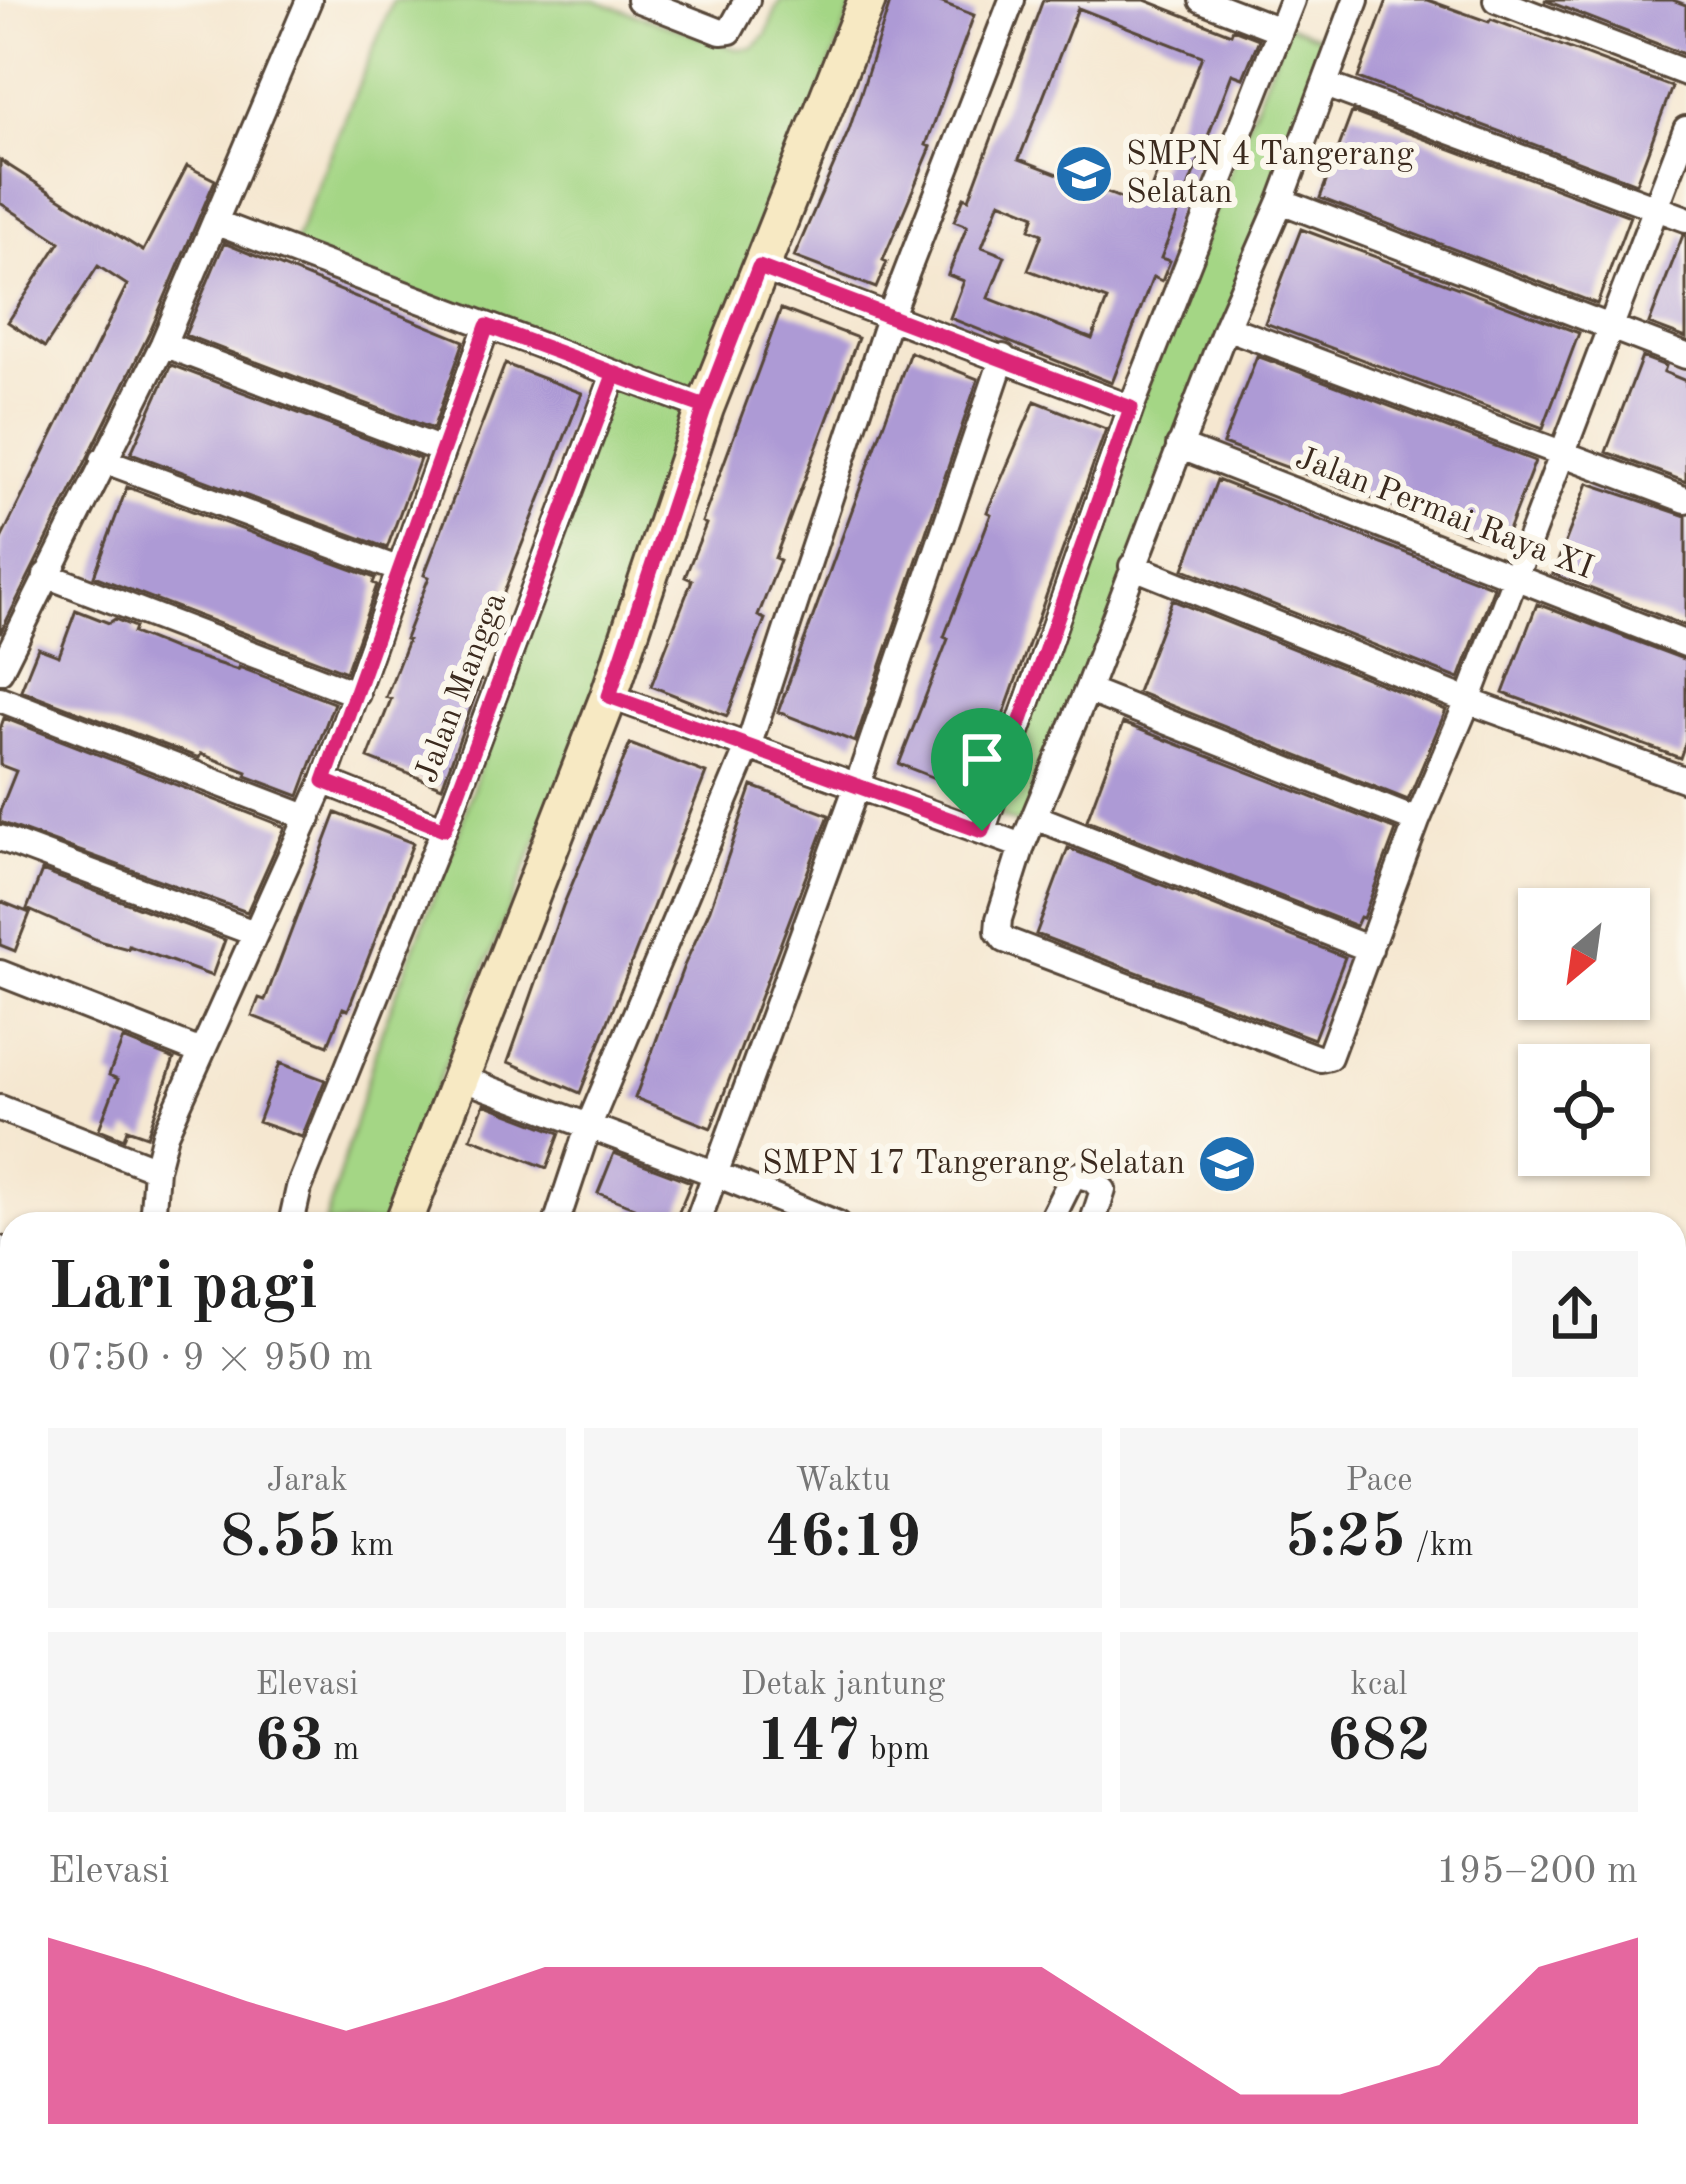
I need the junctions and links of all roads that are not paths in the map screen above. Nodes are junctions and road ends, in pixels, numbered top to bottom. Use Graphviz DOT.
graph roads {
  1 [pos="308,0"];
  2 [pos="639,0"];
  3 [pos="747,0"];
  4 [pos="867,0"];
  5 [pos="1012,0"];
  6 [pos="1202,0"];
  7 [pos="1292,0"];
  8 [pos="1356,0"];
  9 [pos="1496,0"];
  10 [pos="1280,30"];
  11 [pos="1686,73"];
  12 [pos="1325,85"];
  13 [pos="1686,129"];
  14 [pos="1281,201"];
  15 [pos="1656,208"];
  16 [pos="1686,219"];
  17 [pos="217,223"];
  18 [pos="759,267"];
  19 [pos="889,318"];
  20 [pos="487,326"];
  21 [pos="1226,326"];
  22 [pos="1609,326"];
  23 [pos="164,344"];
  24 [pos="1686,356"];
  25 [pos="1003,357"];
  26 [pos="614,375"];
  27 [pos="705,407"];
  28 [pos="1131,408"];
  29 [pos="1179,446"];
  30 [pos="442,450"];
  31 [pos="1560,452"];
  32 [pos="103,460"];
  33 [pos="1686,500"];
  34 [pos="1132,566"];
  35 [pos="400,570"];
  36 [pos="46,575"];
  37 [pos="1513,576"];
  38 [pos="1686,644"];
  39 [pos="0,671"];
  40 [pos="1087,690"];
  41 [pos="357,694"];
  42 [pos="609,696"];
  43 [pos="0,699"];
  44 [pos="1468,701"];
  45 [pos="748,748"];
  46 [pos="1686,780"];
  47 [pos="324,781"];
  48 [pos="858,783"];
  49 [pos="1035,817"];
  50 [pos="309,818"];
  51 [pos="1417,821"];
  52 [pos="444,829"];
  53 [pos="982,831"];
  54 [pos="0,838"];
  55 [pos="1022,846"];
  56 [pos="254,933"];
  57 [pos="1370,949"];
  58 [pos="0,973"];
  59 [pos="201,1052"];
  60 [pos="458,1077"];
  61 [pos="0,1108"];
  62 [pos="590,1125"];
  63 [pos="156,1169"];
  64 [pos="716,1174"];
  65 [pos="153,1212"];
  66 [pos="294,1212"];
  67 [pos="407,1212"];
  68 [pos="560,1212"];
  69 [pos="702,1212"];
  70 [pos="809,1212"];
  71 [pos="1055,1212"];
  72 [pos="1096,1212"];
  1 -- 17 [label="street"];
  2 -- 3 [label="street"];
  4 -- 18 [label="street"];
  5 -- 19 [label="street"];
  6 -- 10 [label="street"];
  7 -- 10 [label="street"];
  8 -- 12 [label="street"];
  9 -- 11 [label="street"];
  10 -- 28 [label="street"];
  12 -- 14 [label="street"];
  12 -- 15 [label="street"];
  13 -- 15 [label="street"];
  14 -- 21 [label="street"];
  14 -- 22 [label="street"];
  15 -- 16 [label="street"];
  15 -- 22 [label="street"];
  17 -- 20 [label="street"];
  17 -- 23 [label="street"];
  18 -- 19 [label="street"];
  18 -- 27 [label="street"];
  19 -- 25 [label="street"];
  19 -- 45 [label="street"];
  20 -- 26 [label="street"];
  20 -- 30 [label="street"];
  21 -- 29 [label="street"];
  21 -- 31 [label="street"];
  22 -- 24 [label="street"];
  22 -- 31 [label="street"];
  23 -- 30 [label="street"];
  23 -- 32 [label="street"];
  25 -- 28 [label="street"];
  25 -- 48 [label="street"];
  26 -- 27 [label="street"];
  26 -- 52 [label="street, Jalan Mangga"];
  27 -- 42 [label="street"];
  28 -- 53 [label="street"];
  29 -- 34 [label="street"];
  29 -- 37 [label="street, Jalan Permai Raya XI"];
  30 -- 35 [label="street"];
  31 -- 33 [label="street"];
  31 -- 37 [label="street"];
  32 -- 35 [label="street"];
  32 -- 36 [label="street"];
  34 -- 40 [label="street"];
  34 -- 44 [label="street"];
  35 -- 41 [label="street"];
  36 -- 39 [label="street"];
  36 -- 41 [label="street"];
  37 -- 38 [label="street, Jalan Permai Raya XI"];
  37 -- 44 [label="street"];
  40 -- 49 [label="street"];
  40 -- 51 [label="street"];
  41 -- 47 [label="street"];
  42 -- 45 [label="street"];
  42 -- 60 [label="street"];
  43 -- 50 [label="street"];
  44 -- 46 [label="street"];
  44 -- 51 [label="street"];
  45 -- 48 [label="street"];
  45 -- 62 [label="street"];
  47 -- 50 [label="street"];
  47 -- 52 [label="street"];
  48 -- 53 [label="street"];
  48 -- 64 [label="street"];
  49 -- 55 [label="street"];
  49 -- 57 [label="street"];
  50 -- 56 [label="street"];
  51 -- 57 [label="street"];
  52 -- 66 [label="street, Jalan Mangga"];
  53 -- 55 [label="street"];
  54 -- 56 [label="street"];
  55 -- 57 [label="street"];
  56 -- 59 [label="street"];
  58 -- 59 [label="street"];
  59 -- 63 [label="street"];
  60 -- 62 [label="street"];
  60 -- 67 [label="street"];
  61 -- 63 [label="street"];
  62 -- 64 [label="street"];
  62 -- 68 [label="street"];
  63 -- 65 [label="street"];
  64 -- 69 [label="street"];
  64 -- 70 [label="street"];
  71 -- 72 [label="street"];
}
